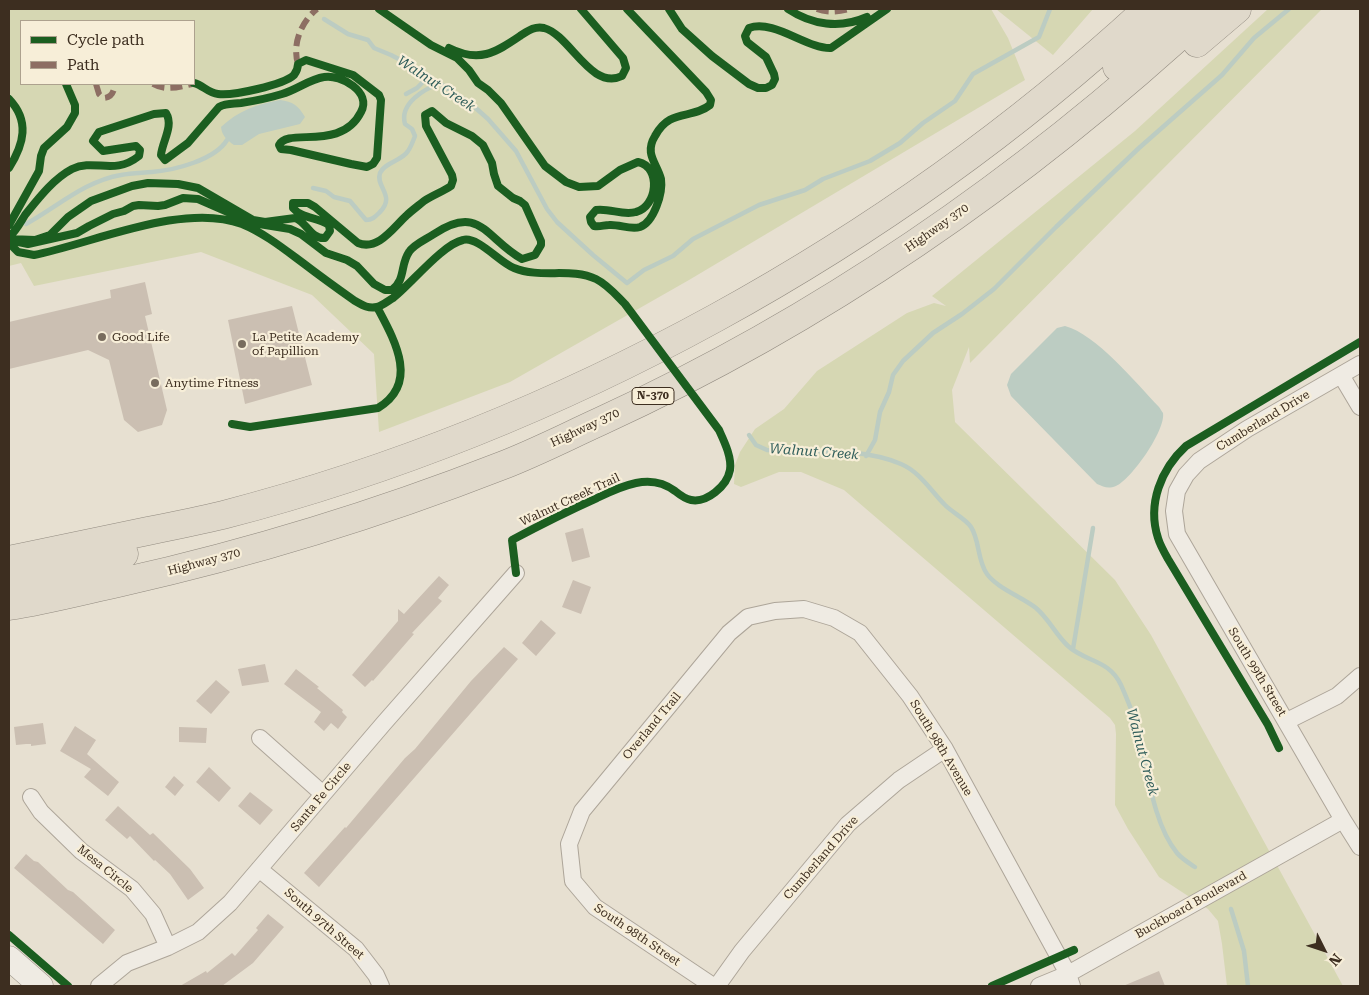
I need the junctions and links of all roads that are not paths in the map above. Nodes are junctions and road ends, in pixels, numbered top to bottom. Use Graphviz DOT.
graph roads {
  1 [pos="1147,9"];
  2 [pos="1179,9"];
  3 [pos="1209,9"];
  4 [pos="1237,9"];
  5 [pos="1076,126"];
  6 [pos="1033,158"];
  7 [pos="1360,364"];
  8 [pos="1341,375"];
  9 [pos="1360,407"];
  10 [pos="1177,491"];
  11 [pos="221,516"];
  12 [pos="9,560"];
  13 [pos="516,572"];
  14 [pos="9,580"];
  15 [pos="9,606"];
  16 [pos="748,617"];
  17 [pos="1360,676"];
  18 [pos="1286,721"];
  19 [pos="260,738"];
  20 [pos="945,750"];
  21 [pos="323,794"];
  22 [pos="31,797"];
  23 [pos="1343,820"];
  24 [pos="569,844"];
  25 [pos="1360,846"];
  26 [pos="259,869"];
  27 [pos="168,947"];
  28 [pos="9,958"];
  29 [pos="1070,980"];
  30 [pos="41,986"];
  31 [pos="99,986"];
  32 [pos="381,986"];
  33 [pos="713,986"];
  34 [pos="717,986"];
  35 [pos="1039,986"];
  1 -- 11 [label="highway"];
  2 -- 6 [label="highway"];
  3 -- 5 [label="highway, Highway 370 / N-370"];
  4 -- 5 [label="highway"];
  5 -- 6 [label="highway, Highway 370 / N-370"];
  6 -- 15 [label="highway, Highway 370 / N-370"];
  7 -- 8 [label="street, Cumberland Drive"];
  8 -- 9 [label="street"];
  8 -- 10 [label="street, Cumberland Drive"];
  10 -- 18 [label="street, South 99th Street"];
  11 -- 12 [label="highway"];
  11 -- 14 [label="highway"];
  13 -- 21 [label="street, Santa Fe Circle"];
  16 -- 20 [label="street, South 98th Avenue"];
  16 -- 24 [label="street, Overland Trail"];
  17 -- 18 [label="street"];
  18 -- 23 [label="street, South 99th Street"];
  19 -- 21 [label="street"];
  20 -- 29 [label="street, South 98th Avenue"];
  20 -- 34 [label="street, Cumberland Drive"];
  21 -- 26 [label="street, Santa Fe Circle"];
  22 -- 27 [label="street, Mesa Circle"];
  23 -- 25 [label="street, South 99th Street"];
  23 -- 29 [label="street, Buckboard Boulevard"];
  24 -- 33 [label="street, South 98th Street"];
  26 -- 27 [label="street, Santa Fe Circle"];
  26 -- 32 [label="street, South 97th Street"];
  27 -- 31 [label="street, Santa Fe Circle"];
  28 -- 30 [label="main road"];
  29 -- 35 [label="street, Buckboard Boulevard"];
}
